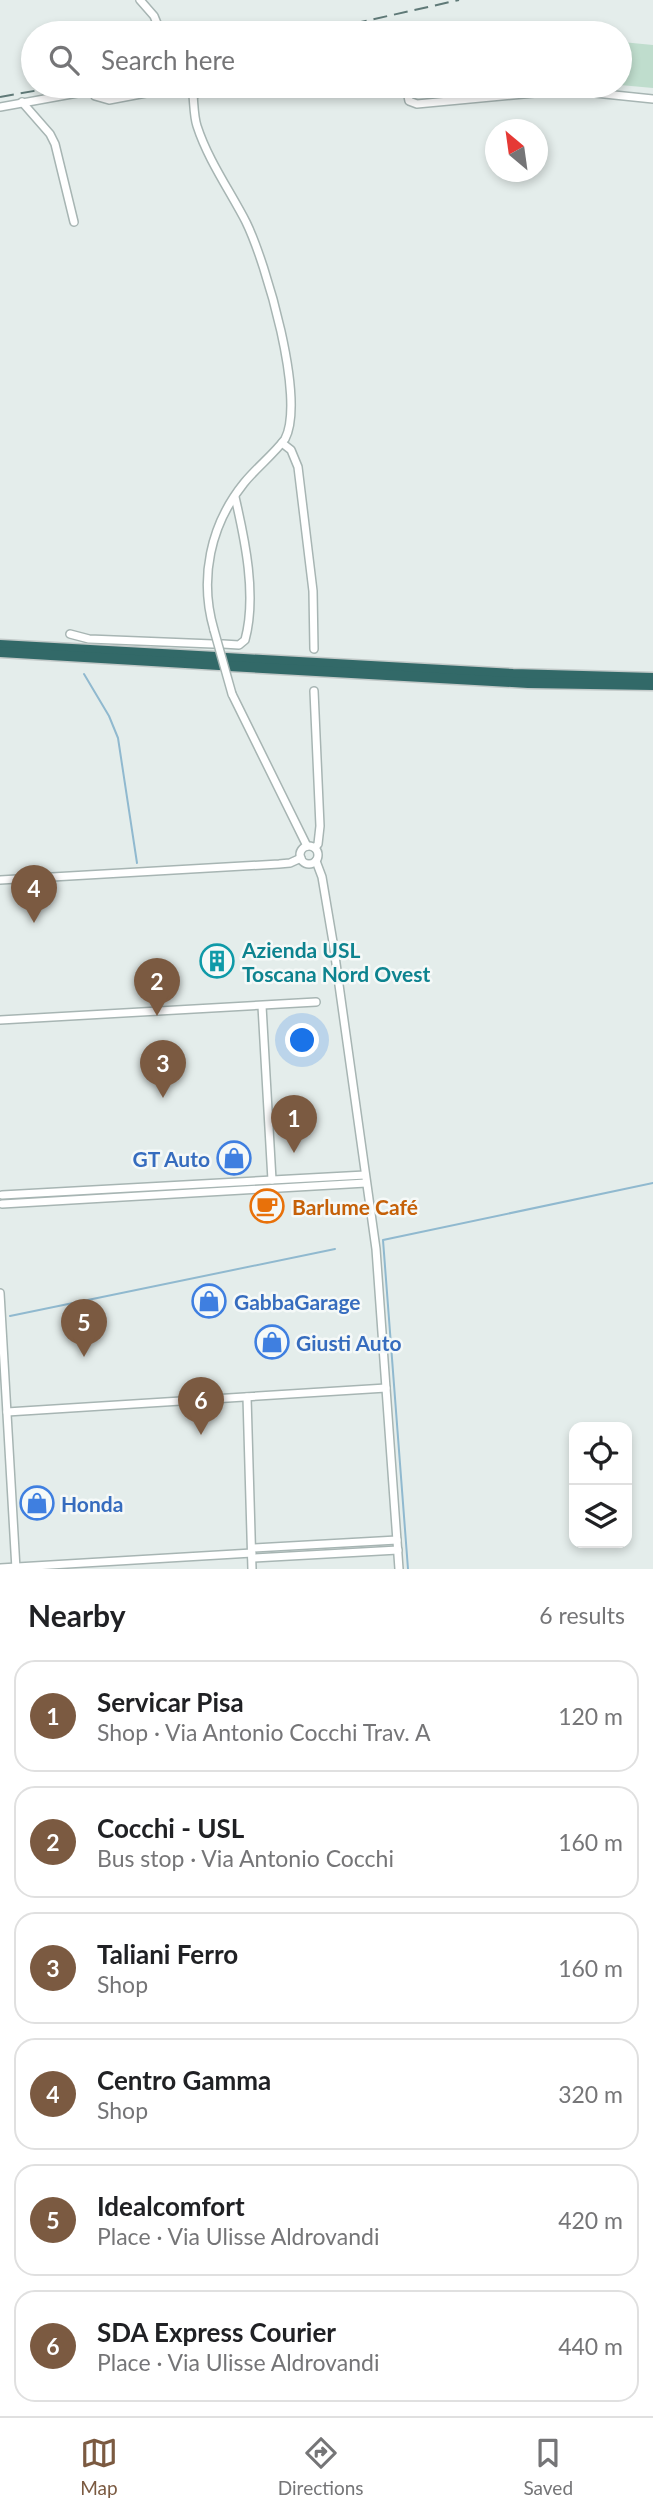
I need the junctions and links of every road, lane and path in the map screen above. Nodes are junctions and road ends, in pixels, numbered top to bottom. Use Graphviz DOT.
graph roads {
  1 [pos="140,0"];
  2 [pos="156,21"];
  3 [pos="632,97"];
  4 [pos="46,98"];
  5 [pos="102,98"];
  6 [pos="119,98"];
  7 [pos="193,98"];
  8 [pos="408,98"];
  9 [pos="484,98"];
  10 [pos="653,99"];
  11 [pos="22,102"];
  12 [pos="0,107"];
  13 [pos="74,222"];
  14 [pos="282,443"];
  15 [pos="235,497"];
  16 [pos="70,634"];
  17 [pos="0,639"];
  18 [pos="213,644"];
  19 [pos="223,644"];
  20 [pos="0,645"];
  21 [pos="50,648"];
  22 [pos="314,649"];
  23 [pos="0,652"];
  24 [pos="222,662"];
  25 [pos="653,678"];
  26 [pos="653,685"];
  27 [pos="314,691"];
  28 [pos="320,826"];
  29 [pos="301,833"];
  30 [pos="311,847"];
  31 [pos="301,858"];
  32 [pos="316,861"];
  33 [pos="0,880"];
  34 [pos="316,1002"];
  35 [pos="262,1006"];
  36 [pos="0,1020"];
  37 [pos="366,1179"];
  38 [pos="272,1180"];
  39 [pos="1,1202"];
  40 [pos="0,1293"];
  41 [pos="1,1319"];
  42 [pos="386,1388"];
  43 [pos="247,1397"];
  44 [pos="7,1412"];
  45 [pos="4,1436"];
  46 [pos="397,1540"];
  47 [pos="398,1550"];
  48 [pos="252,1553"];
  49 [pos="0,1568"];
  50 [pos="16,1568"];
  51 [pos="252,1569"];
  52 [pos="399,1569"];
  1 -- 2 [label="street"];
  3 -- 10 [label="street"];
  4 -- 11 [label="street"];
  5 -- 6 [label="street"];
  7 -- 14 [label="street"];
  8 -- 9 [label="street"];
  11 -- 12 [label="street"];
  11 -- 13 [label="street"];
  14 -- 15 [label="street"];
  14 -- 22 [label="street"];
  15 -- 19 [label="street"];
  15 -- 29 [label="street, bridge"];
  16 -- 18 [label="street"];
  17 -- 21 [label="highway"];
  20 -- 21 [label="highway"];
  21 -- 24 [label="highway"];
  23 -- 24 [label="highway"];
  24 -- 25 [label="highway"];
  24 -- 26 [label="highway"];
  27 -- 28 [label="street"];
  28 -- 29 [label="street"];
  28 -- 30 [label="street"];
  29 -- 30 [label="street"];
  30 -- 31 [label="street"];
  30 -- 32 [label="street"];
  31 -- 32 [label="street"];
  31 -- 33 [label="street"];
  32 -- 37 [label="street"];
  34 -- 35 [label="street"];
  35 -- 36 [label="street"];
  35 -- 38 [label="street"];
  37 -- 38 [label="street"];
  37 -- 39 [label="street"];
  37 -- 42 [label="street"];
  38 -- 39 [label="street"];
  40 -- 41 [label="street"];
  41 -- 44 [label="street"];
  42 -- 43 [label="street"];
  42 -- 46 [label="street"];
  43 -- 44 [label="street"];
  43 -- 48 [label="street"];
  44 -- 45 [label="street"];
  45 -- 50 [label="street"];
  46 -- 47 [label="street"];
  46 -- 48 [label="street"];
  47 -- 48 [label="street"];
  47 -- 52 [label="street"];
  48 -- 50 [label="street"];
  48 -- 51 [label="street"];
  49 -- 50 [label="street"];
}
